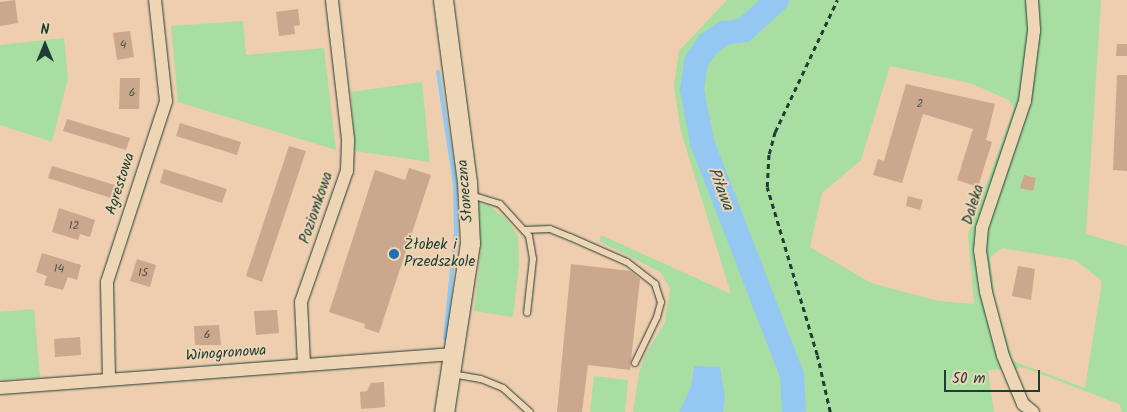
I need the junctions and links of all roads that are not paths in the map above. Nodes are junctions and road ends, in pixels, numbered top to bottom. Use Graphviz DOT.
graph roads {
  1 [pos="155,0"];
  2 [pos="332,0"];
  3 [pos="442,0"];
  4 [pos="1032,0"];
  5 [pos="468,194"];
  6 [pos="524,230"];
  7 [pos="527,313"];
  8 [pos="454,354"];
  9 [pos="635,363"];
  10 [pos="304,364"];
  11 [pos="450,373"];
  12 [pos="109,379"];
  13 [pos="0,388"];
  14 [pos="444,412"];
  15 [pos="530,412"];
  16 [pos="1033,412"];
  1 -- 12 [label="street, Agrestowa"];
  2 -- 10 [label="street, Poziomkowa"];
  3 -- 5 [label="street, Słoneczna"];
  4 -- 16 [label="street, Daleka"];
  5 -- 6 [label="lane"];
  5 -- 8 [label="street, Słoneczna"];
  6 -- 7 [label="lane"];
  6 -- 9 [label="lane"];
  8 -- 10 [label="street, Winogronowa"];
  8 -- 11 [label="street, Słoneczna"];
  10 -- 12 [label="street, Winogronowa"];
  11 -- 14 [label="street, Słoneczna"];
  11 -- 15 [label="lane"];
  12 -- 13 [label="street, Winogronowa"];
}
